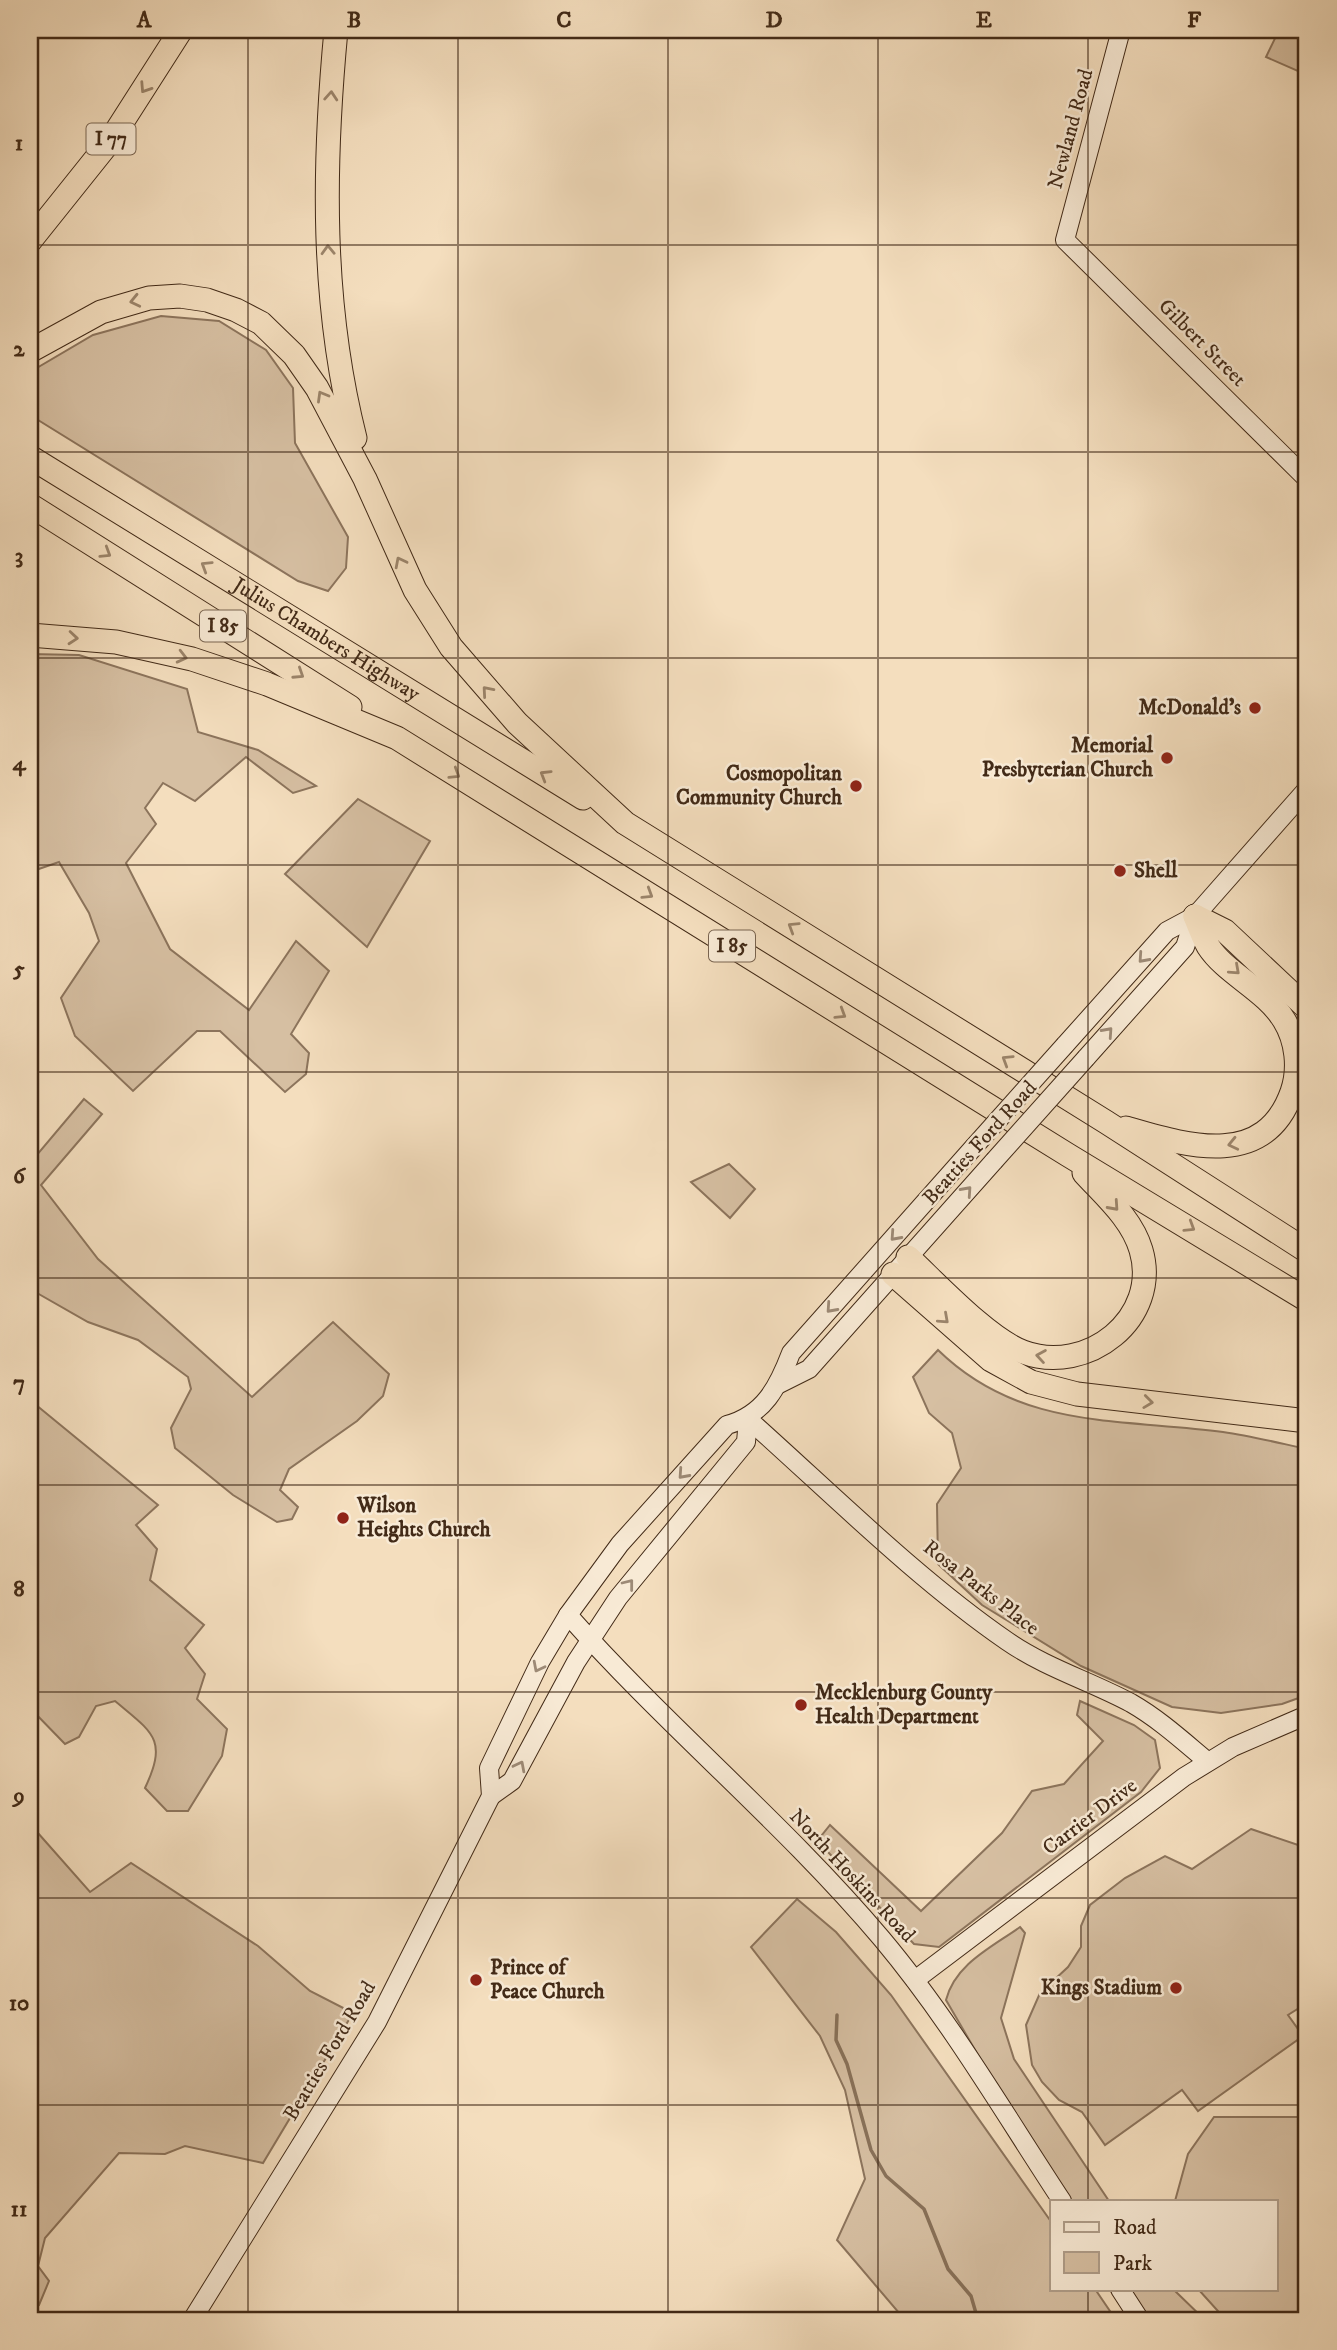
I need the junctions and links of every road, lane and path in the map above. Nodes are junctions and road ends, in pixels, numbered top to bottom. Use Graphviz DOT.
graph roads {
  1 [pos="181,30"];
  2 [pos="336,30"];
  3 [pos="1121,30"];
  4 [pos="1065,240"];
  5 [pos="30,241"];
  6 [pos="30,351"];
  7 [pos="30,457"];
  8 [pos="365,479"];
  9 [pos="1307,479"];
  10 [pos="30,505"];
  11 [pos="30,635"];
  12 [pos="397,738"];
  13 [pos="1307,789"];
  14 [pos="625,823"];
  15 [pos="1195,916"];
  16 [pos="1307,1008"];
  17 [pos="1107,1122"];
  18 [pos="1068,1155"];
  19 [pos="1307,1251"];
  20 [pos="900,1266"];
  21 [pos="1307,1300"];
  22 [pos="779,1384"];
  23 [pos="748,1419"];
  24 [pos="1307,1422"];
  25 [pos="568,1615"];
  26 [pos="590,1640"];
  27 [pos="1307,1715"];
  28 [pos="1207,1761"];
  29 [pos="491,1796"];
  30 [pos="915,1980"];
  31 [pos="1061,2200"];
  32 [pos="1120,2290"];
  33 [pos="192,2320"];
  34 [pos="1140,2320"];
  1 -- 5 [label="highway, I 77, one-way"];
  8 -- 2 [label="highway, one-way"];
  3 -- 4 [label="main road, Newland Road"];
  4 -- 9 [label="main road, Gilbert Street"];
  8 -- 6 [label="highway, one-way"];
  14 -- 7 [label="highway, Julius Chambers Highway / I 85, one-way"];
  14 -- 8 [label="highway, one-way"];
  10 -- 12 [label="highway, Julius Chambers Highway / I 85, one-way"];
  11 -- 12 [label="highway, one-way"];
  12 -- 18 [label="highway, I 85, one-way"];
  13 -- 15 [label="main road, Beatties Ford Road"];
  17 -- 14 [label="highway, I 85, one-way"];
  15 -- 16 [label="highway"];
  15 -- 17 [label="highway, one-way"];
  20 -- 15 [label="main road, Beatties Ford Road, one-way, bridge"];
  15 -- 22 [label="main road, Beatties Ford Road, one-way, bridge"];
  17 -- 19 [label="highway, I 85"];
  18 -- 20 [label="highway, one-way"];
  18 -- 21 [label="highway, I 85, one-way"];
  20 -- 22 [label="main road, Beatties Ford Road"];
  20 -- 24 [label="highway, one-way"];
  22 -- 23 [label="main road, Beatties Ford Road"];
  23 -- 25 [label="main road, Beatties Ford Road, one-way"];
  26 -- 23 [label="main road, Beatties Ford Road, one-way"];
  23 -- 28 [label="main road, Rosa Parks Place"];
  25 -- 26 [label="main road, North Hoskins Road"];
  25 -- 29 [label="main road, Beatties Ford Road, one-way"];
  29 -- 26 [label="main road, Beatties Ford Road, one-way"];
  26 -- 30 [label="main road, North Hoskins Road"];
  27 -- 28 [label="main road, Carrier Drive"];
  28 -- 30 [label="main road, Carrier Drive"];
  29 -- 33 [label="main road, Beatties Ford Road"];
  30 -- 31 [label="main road, North Hoskins Road"];
  32 -- 34 [label="main road"];
}
